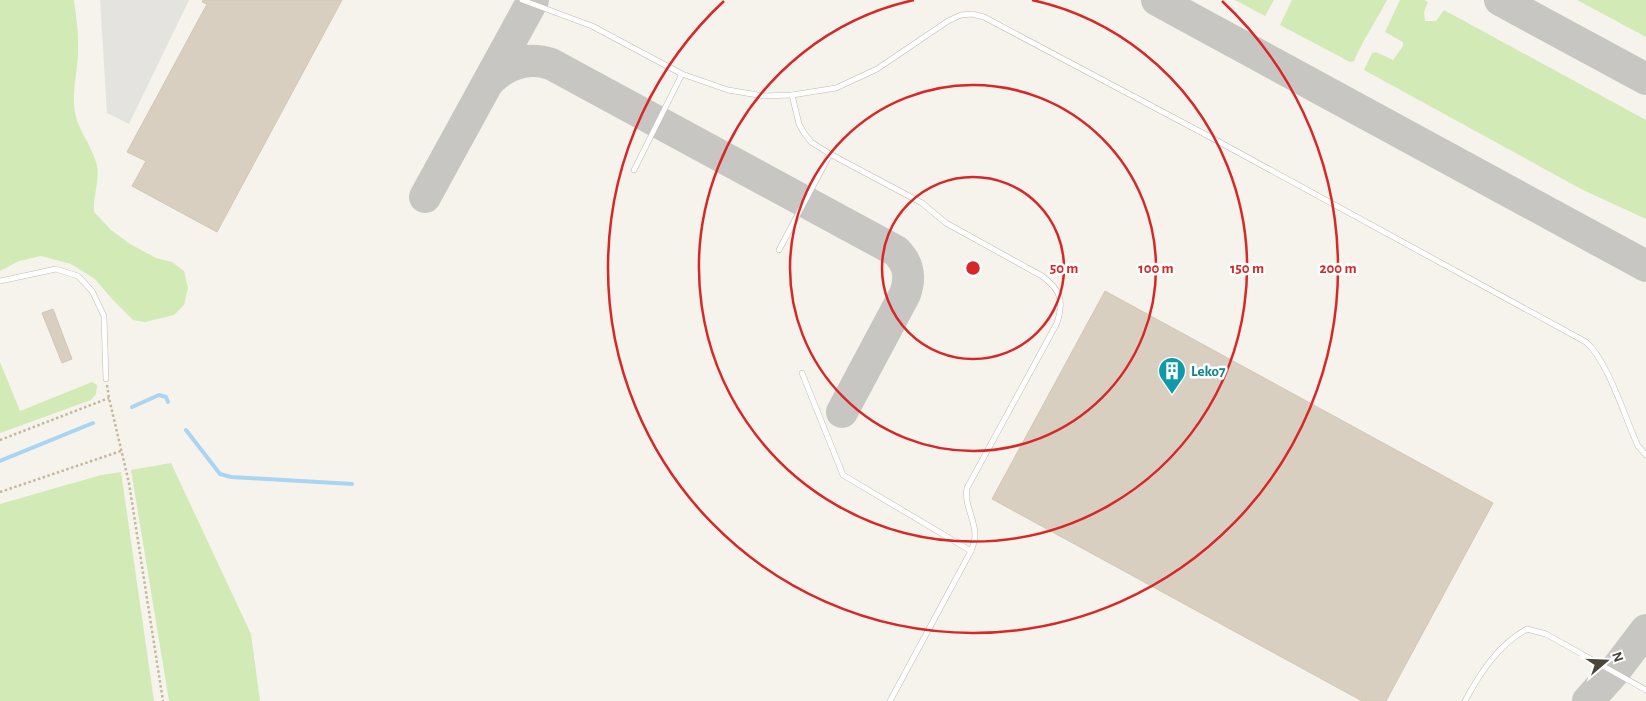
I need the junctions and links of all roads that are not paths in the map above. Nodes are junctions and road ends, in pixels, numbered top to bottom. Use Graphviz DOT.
graph roads {
  1 [pos="522,0"];
  2 [pos="682,74"];
  3 [pos="792,96"];
  4 [pos="830,154"];
  5 [pos="634,170"];
  6 [pos="779,250"];
  7 [pos="0,281"];
  8 [pos="802,373"];
  9 [pos="106,379"];
  10 [pos="1646,455"];
  11 [pos="971,551"];
  12 [pos="1646,690"];
  13 [pos="890,701"];
  14 [pos="1465,701"];
  1 -- 2 [label="lane"];
  2 -- 3 [label="lane"];
  2 -- 5 [label="lane"];
  3 -- 4 [label="lane"];
  3 -- 10 [label="lane"];
  4 -- 6 [label="lane"];
  4 -- 11 [label="lane"];
  7 -- 9 [label="lane"];
  8 -- 11 [label="lane"];
  11 -- 13 [label="lane"];
  12 -- 14 [label="lane"];
}
